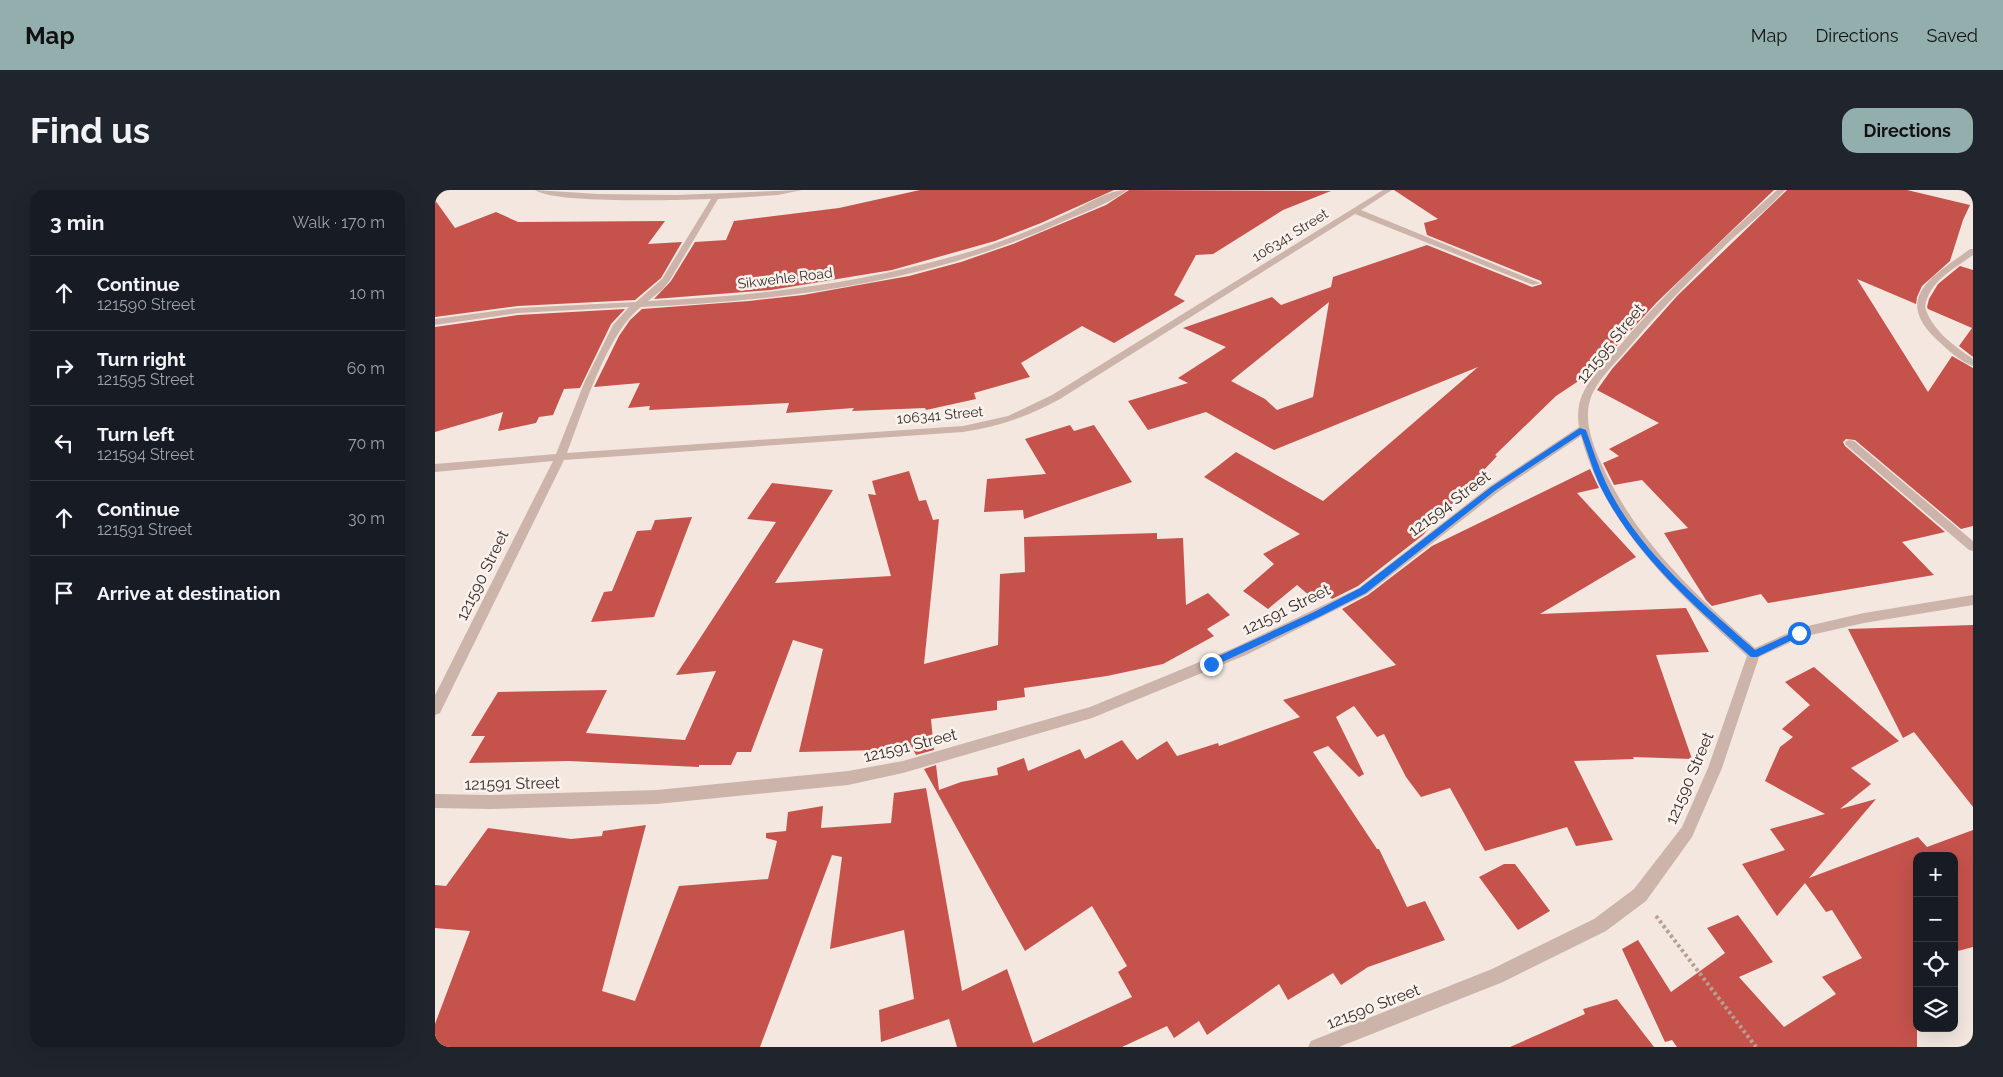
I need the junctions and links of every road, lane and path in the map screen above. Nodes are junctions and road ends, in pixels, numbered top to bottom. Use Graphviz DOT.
graph roads {
  1 [pos="539,190"];
  2 [pos="798,190"];
  3 [pos="1123,190"];
  4 [pos="1388,190"];
  5 [pos="1781,190"];
  6 [pos="715,198"];
  7 [pos="1355,211"];
  8 [pos="1973,251"];
  9 [pos="1536,283"];
  10 [pos="639,303"];
  11 [pos="435,322"];
  12 [pos="1973,363"];
  13 [pos="1582,430"];
  14 [pos="1850,443"];
  15 [pos="560,456"];
  16 [pos="435,468"];
  17 [pos="1973,547"];
  18 [pos="1363,590"];
  19 [pos="1973,600"];
  20 [pos="1754,654"];
  21 [pos="435,709"];
  22 [pos="435,801"];
  23 [pos="1640,895"];
  24 [pos="1317,1047"];
  25 [pos="1756,1047"];
  1 -- 6 [label="street"];
  2 -- 6 [label="street"];
  3 -- 10 [label="street, Sikwehle Road"];
  4 -- 7 [label="street, 106341 Street"];
  5 -- 13 [label="street, 121595 Street"];
  6 -- 10 [label="street"];
  7 -- 9 [label="street"];
  7 -- 15 [label="street, 106341 Street"];
  8 -- 12 [label="street"];
  10 -- 11 [label="street, Sikwehle Road"];
  10 -- 15 [label="street"];
  13 -- 18 [label="street, 121594 Street"];
  13 -- 20 [label="street, 121595 Street"];
  14 -- 17 [label="street"];
  15 -- 16 [label="street, 106341 Street"];
  15 -- 21 [label="street, 121590 Street"];
  18 -- 22 [label="street, 121591 Street"];
  19 -- 20 [label="street"];
  20 -- 23 [label="street, 121590 Street"];
  23 -- 24 [label="street, 121590 Street"];
  23 -- 25 [label="path"];
}
